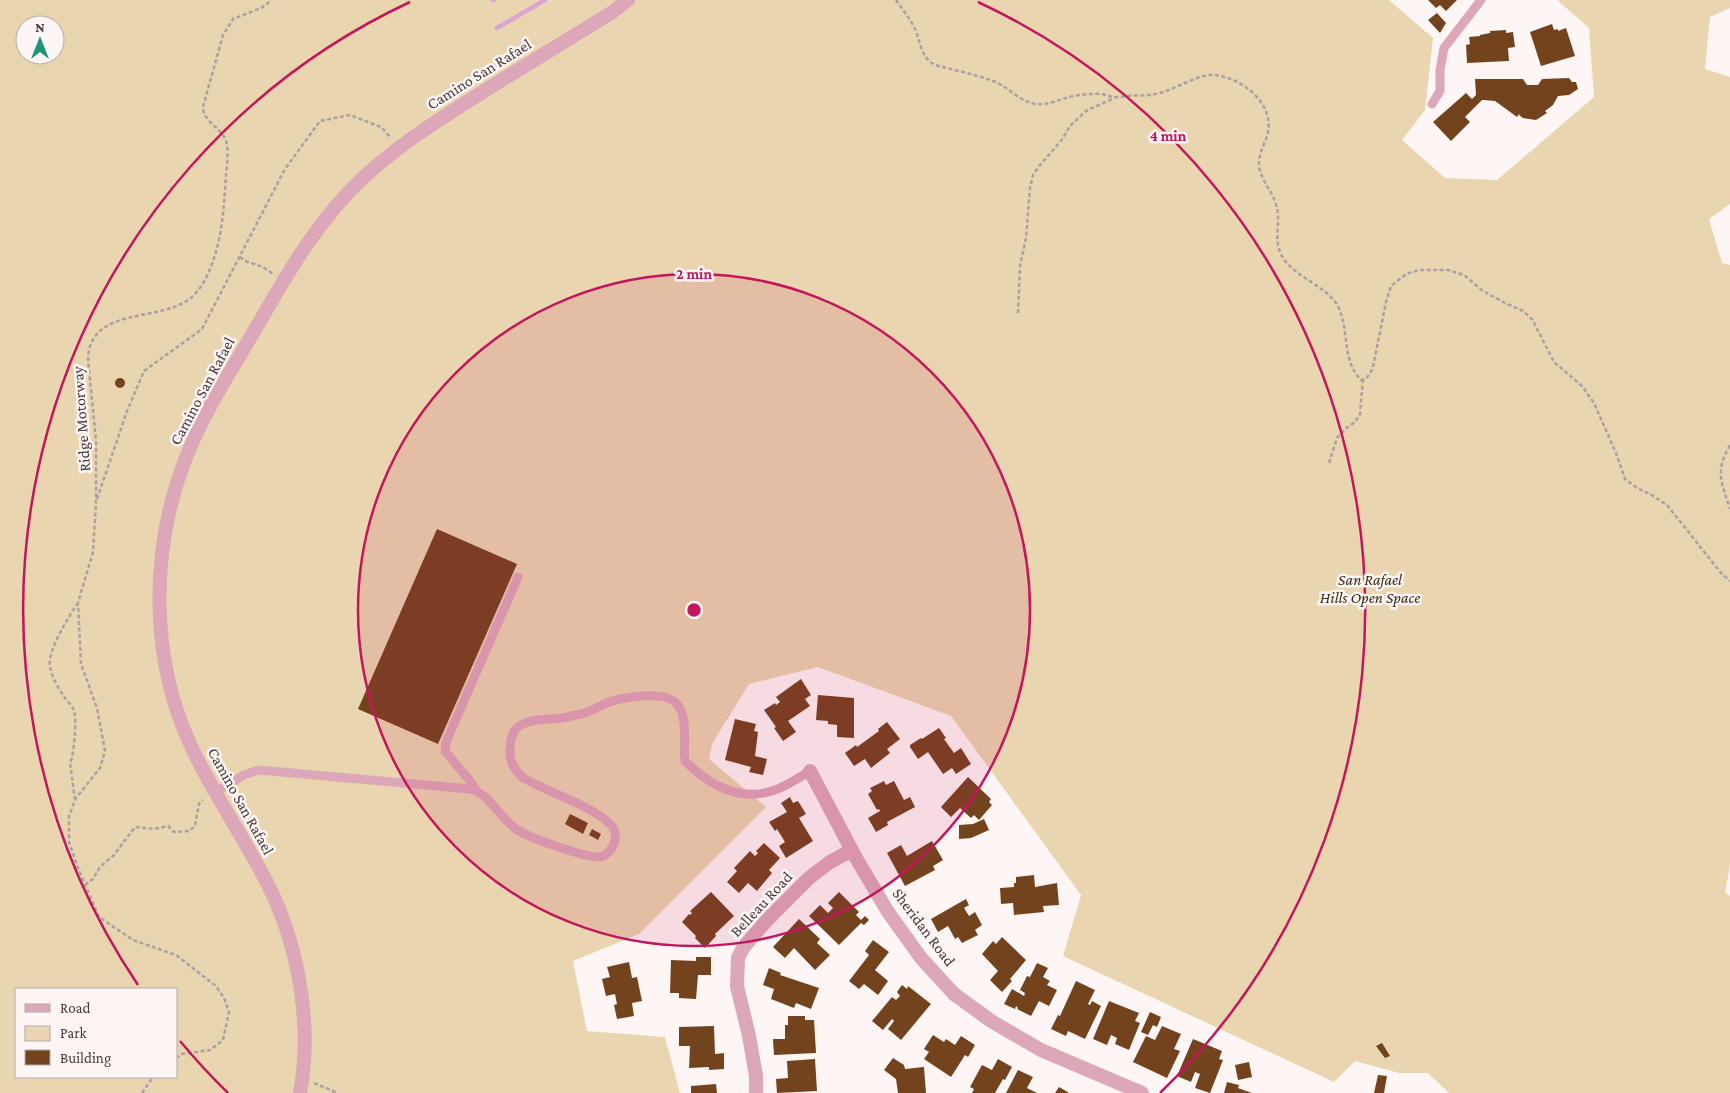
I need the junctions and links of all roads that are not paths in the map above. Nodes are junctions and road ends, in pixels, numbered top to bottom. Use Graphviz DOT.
graph roads {
  1 [pos="628,0"];
  2 [pos="1481,0"];
  3 [pos="1432,104"];
  4 [pos="518,577"];
  5 [pos="810,771"];
  6 [pos="477,791"];
  7 [pos="214,792"];
  8 [pos="852,850"];
  9 [pos="301,1087"];
  10 [pos="756,1093"];
  11 [pos="1142,1093"];
  1 -- 7 [label="street, Camino San Rafael"];
  2 -- 3 [label="lane"];
  4 -- 6 [label="lane"];
  5 -- 6 [label="lane"];
  5 -- 8 [label="street, Sheridan Road"];
  6 -- 7 [label="lane"];
  7 -- 9 [label="street, Camino San Rafael"];
  8 -- 10 [label="street, Belleau Road"];
  8 -- 11 [label="street, Sheridan Road"];
}
